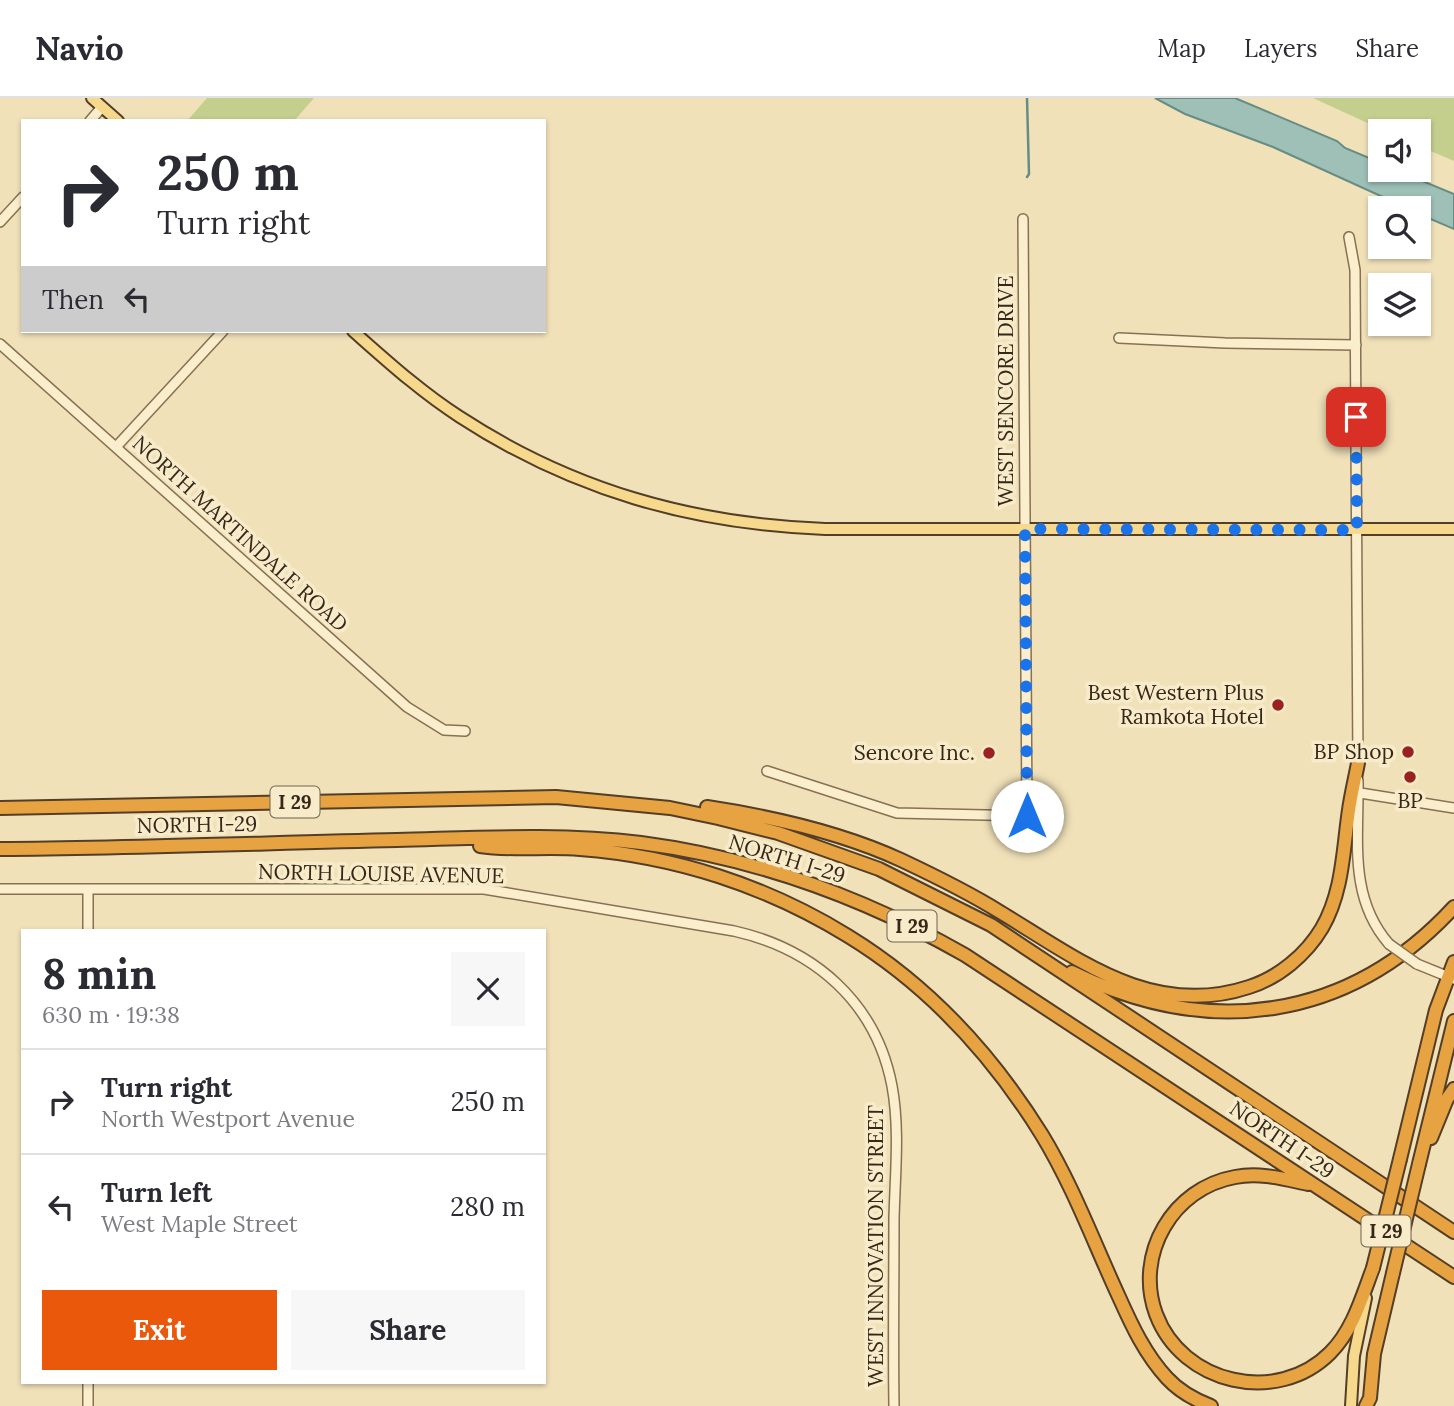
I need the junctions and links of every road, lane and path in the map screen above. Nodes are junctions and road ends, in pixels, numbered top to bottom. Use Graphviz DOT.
graph roads {
  1 [pos="92,98"];
  2 [pos="102,107"];
  3 [pos="92,119"];
  4 [pos="116,119"];
  5 [pos="21,199"];
  6 [pos="1023,219"];
  7 [pos="0,222"];
  8 [pos="1349,237"];
  9 [pos="221,333"];
  10 [pos="355,333"];
  11 [pos="1118,338"];
  12 [pos="0,344"];
  13 [pos="1356,345"];
  14 [pos="116,447"];
  15 [pos="1025,529"];
  16 [pos="1454,529"];
  17 [pos="1357,530"];
  18 [pos="465,731"];
  19 [pos="1358,763"];
  20 [pos="767,771"];
  21 [pos="1356,792"];
  22 [pos="4,808"];
  23 [pos="670,808"];
  24 [pos="1454,808"];
  25 [pos="445,839"];
  26 [pos="2,849"];
  27 [pos="0,889"];
  28 [pos="88,890"];
  29 [pos="1454,907"];
  30 [pos="88,929"];
  31 [pos="1013,939"];
  32 [pos="1454,962"];
  33 [pos="1451,978"];
  34 [pos="1454,1021"];
  35 [pos="892,1085"];
  36 [pos="1454,1089"];
  37 [pos="1419,1164"];
  38 [pos="1318,1186"];
  39 [pos="1425,1213"];
  40 [pos="1454,1222"];
  41 [pos="1454,1232"];
  42 [pos="1373,1268"];
  43 [pos="1454,1277"];
  44 [pos="88,1384"];
  45 [pos="1371,1386"];
  46 [pos="88,1406"];
  47 [pos="894,1406"];
  48 [pos="1211,1406"];
  49 [pos="1351,1406"];
  50 [pos="1366,1406"];
  51 [pos="1371,1406"];
  1 -- 2 [label="main road"];
  2 -- 3 [label="street"];
  2 -- 4 [label="main road"];
  5 -- 7 [label="street"];
  6 -- 15 [label="street, WEST SENCORE DRIVE"];
  8 -- 13 [label="street"];
  9 -- 14 [label="street"];
  10 -- 15 [label="main road"];
  11 -- 13 [label="street"];
  12 -- 14 [label="street, NORTH MARTINDALE ROAD"];
  13 -- 17 [label="street"];
  14 -- 18 [label="street, NORTH MARTINDALE ROAD"];
  15 -- 17 [label="main road"];
  15 -- 20 [label="street, WEST SENCORE DRIVE"];
  16 -- 17 [label="main road"];
  17 -- 19 [label="street"];
  19 -- 21 [label="highway"];
  21 -- 23 [label="highway"];
  21 -- 24 [label="street"];
  21 -- 33 [label="street, bridge"];
  22 -- 23 [label="highway, NORTH I-29 / I 29"];
  23 -- 31 [label="highway, NORTH I-29 / I 29"];
  25 -- 26 [label="highway, NORTH I-29 / I 29"];
  25 -- 38 [label="highway, NORTH I-29 / I 29"];
  25 -- 48 [label="highway"];
  27 -- 28 [label="street, NORTH LOUISE AVENUE"];
  28 -- 30 [label="street"];
  28 -- 35 [label="street, NORTH LOUISE AVENUE"];
  29 -- 31 [label="highway"];
  31 -- 39 [label="highway, NORTH I-29 / I 29"];
  32 -- 33 [label="highway"];
  33 -- 42 [label="highway, bridge"];
  34 -- 37 [label="highway"];
  35 -- 47 [label="street, WEST INNOVATION STREET"];
  36 -- 37 [label="highway"];
  37 -- 45 [label="highway, bridge"];
  38 -- 42 [label="highway"];
  38 -- 43 [label="highway, NORTH I-29 / I 29"];
  39 -- 40 [label="highway"];
  39 -- 41 [label="highway, NORTH I-29 / I 29"];
  42 -- 49 [label="main road"];
  44 -- 46 [label="street"];
  45 -- 50 [label="highway"];
  45 -- 51 [label="main road"];
}
